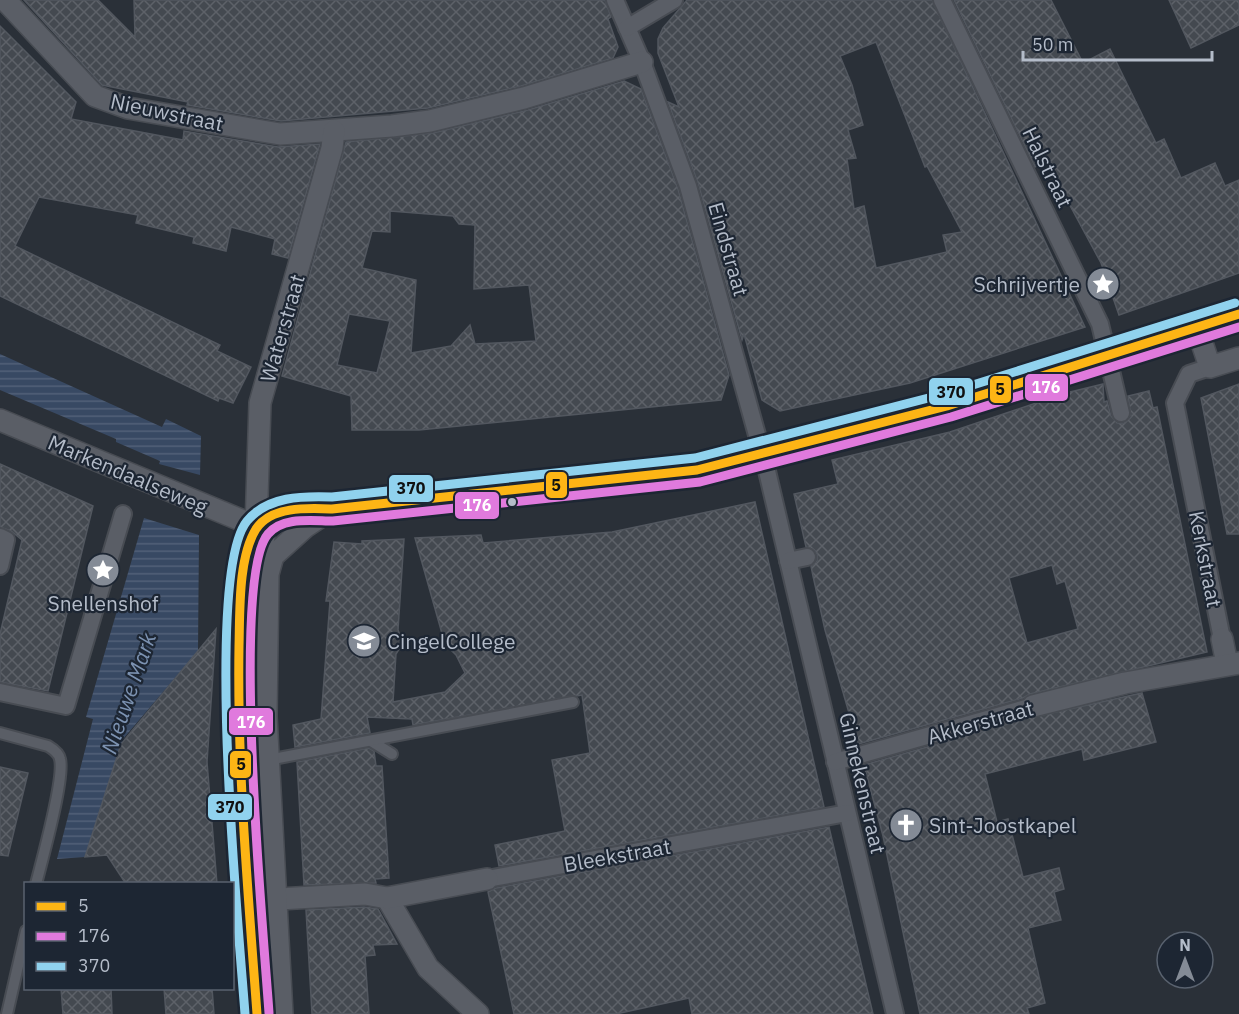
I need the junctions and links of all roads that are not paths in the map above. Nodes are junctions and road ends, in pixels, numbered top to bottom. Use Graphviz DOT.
graph roads {
  1 [pos="5,0"];
  2 [pos="674,0"];
  3 [pos="942,0"];
  4 [pos="618,15"];
  5 [pos="642,62"];
  6 [pos="334,124"];
  7 [pos="1239,314"];
  8 [pos="1197,328"];
  9 [pos="1109,357"];
  10 [pos="1239,358"];
  11 [pos="1210,367"];
  12 [pos="1121,413"];
  13 [pos="0,420"];
  14 [pos="762,452"];
  15 [pos="1185,454"];
  16 [pos="1168,458"];
  17 [pos="332,509"];
  18 [pos="123,514"];
  19 [pos="305,527"];
  20 [pos="256,528"];
  21 [pos="0,537"];
  22 [pos="273,556"];
  23 [pos="807,557"];
  24 [pos="788,561"];
  25 [pos="0,566"];
  26 [pos="1222,639"];
  27 [pos="1233,664"];
  28 [pos="0,692"];
  29 [pos="573,702"];
  30 [pos="1033,706"];
  31 [pos="0,733"];
  32 [pos="371,741"];
  33 [pos="392,754"];
  34 [pos="268,760"];
  35 [pos="242,761"];
  36 [pos="835,762"];
  37 [pos="847,813"];
  38 [pos="488,879"];
  39 [pos="36,882"];
  40 [pos="387,898"];
  41 [pos="276,899"];
  42 [pos="250,901"];
  43 [pos="24,940"];
  44 [pos="7,1014"];
  45 [pos="257,1014"];
  46 [pos="282,1014"];
  47 [pos="478,1014"];
  48 [pos="895,1014"];
  1 -- 6 [label="street, Nieuwstraat"];
  2 -- 4 [label="street"];
  3 -- 9 [label="street, Halstraat"];
  4 -- 5 [label="street, Eindstraat"];
  5 -- 6 [label="street, Nieuwstraat"];
  5 -- 14 [label="street, Eindstraat"];
  6 -- 20 [label="street, Waterstraat"];
  7 -- 8 [label="street"];
  8 -- 9 [label="street"];
  8 -- 11 [label="street"];
  9 -- 12 [label="street, Halstraat"];
  9 -- 14 [label="street"];
  10 -- 11 [label="street"];
  11 -- 15 [label="street, Kerkstraat"];
  13 -- 20 [label="street, Markendaalseweg"];
  14 -- 17 [label="street"];
  14 -- 24 [label="street, Ginnekenstraat"];
  15 -- 16 [label="street"];
  15 -- 26 [label="street, Kerkstraat"];
  17 -- 19 [label="street"];
  17 -- 20 [label="street"];
  18 -- 28 [label="street"];
  19 -- 20 [label="street, Markendaalseweg"];
  19 -- 22 [label="street"];
  20 -- 22 [label="street"];
  20 -- 35 [label="street"];
  21 -- 25 [label="street"];
  22 -- 34 [label="street"];
  23 -- 24 [label="street"];
  24 -- 36 [label="street, Ginnekenstraat"];
  26 -- 27 [label="street, Kerkstraat"];
  27 -- 30 [label="street, Akkerstraat"];
  29 -- 32 [label="lane"];
  30 -- 36 [label="street, Akkerstraat"];
  31 -- 39 [label="lane"];
  32 -- 33 [label="lane"];
  32 -- 34 [label="lane"];
  34 -- 35 [label="lane"];
  34 -- 41 [label="street"];
  35 -- 42 [label="street"];
  36 -- 37 [label="street, Ginnekenstraat"];
  37 -- 38 [label="street, Bleekstraat"];
  37 -- 48 [label="street, Ginnekenstraat"];
  38 -- 40 [label="street, Bleekstraat"];
  40 -- 41 [label="street, Bleekstraat"];
  40 -- 47 [label="street"];
  41 -- 42 [label="street"];
  41 -- 46 [label="street"];
  42 -- 45 [label="street"];
  43 -- 44 [label="lane"];
}
